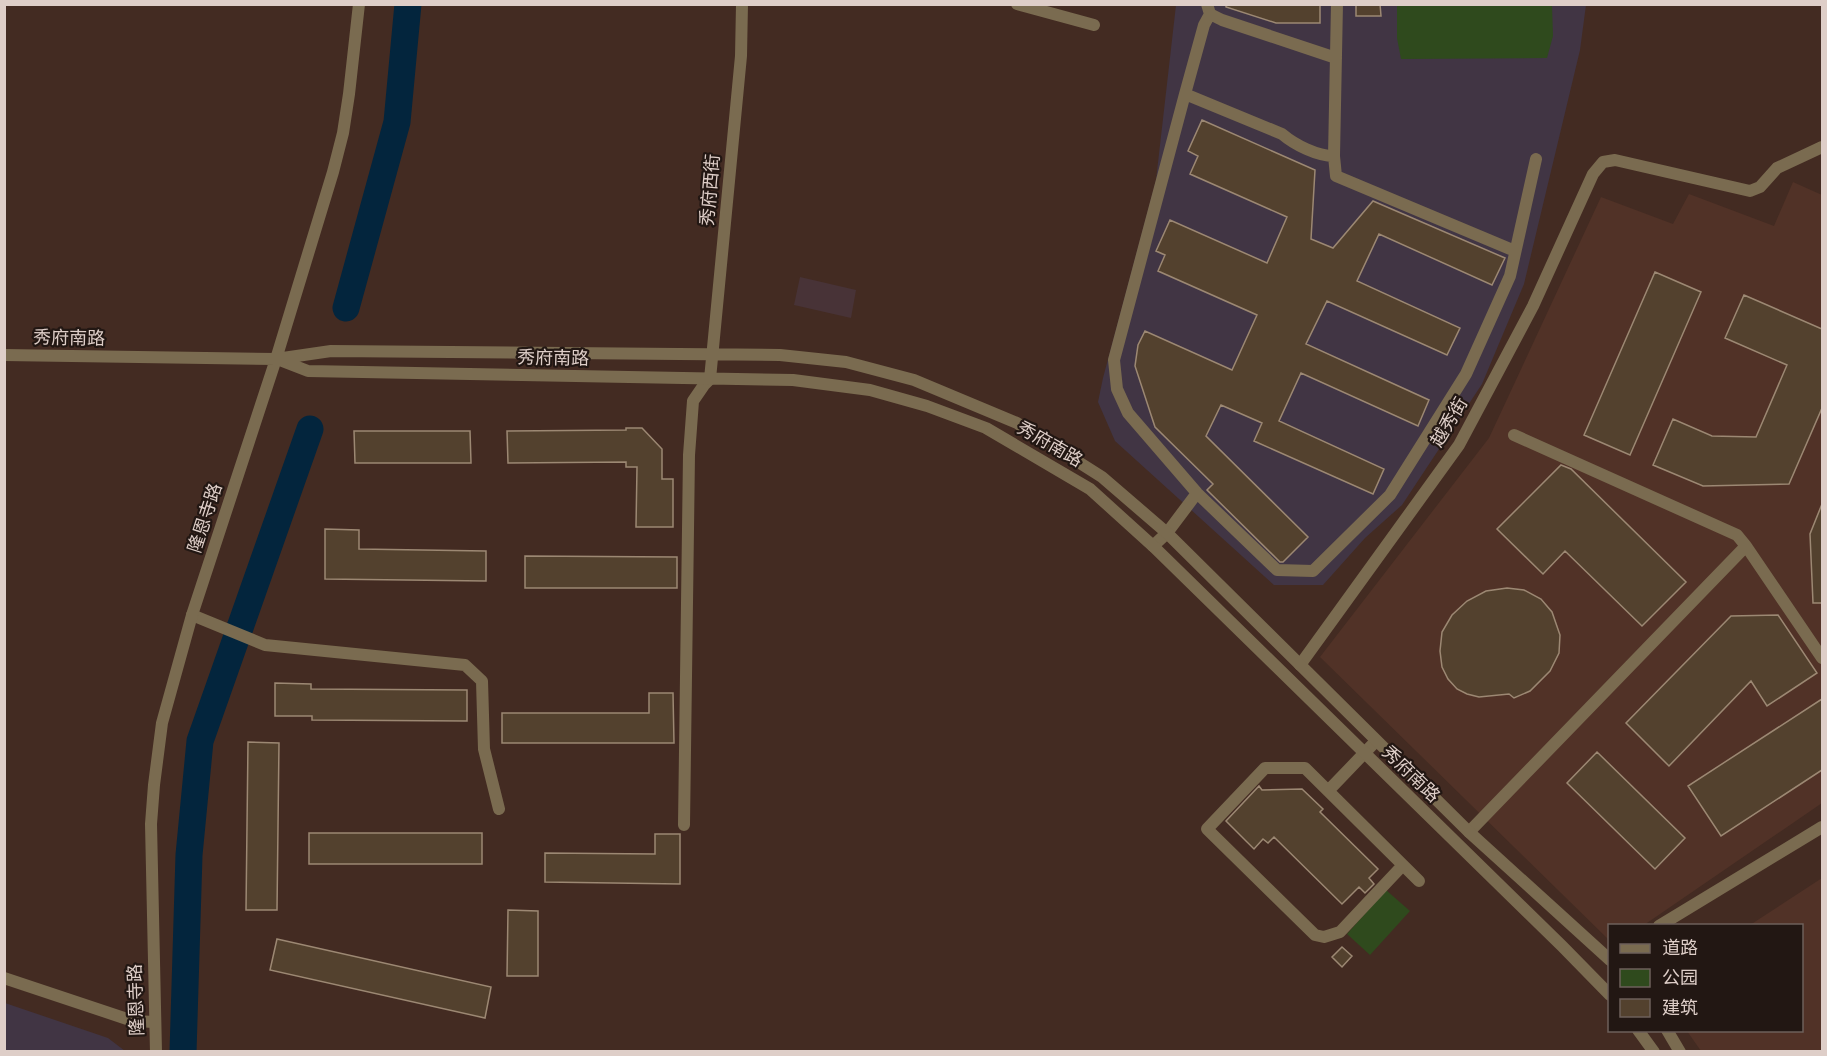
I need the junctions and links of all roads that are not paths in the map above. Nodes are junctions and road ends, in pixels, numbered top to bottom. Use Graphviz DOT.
graph roads {
  1 [pos="359,4"];
  2 [pos="742,4"];
  3 [pos="1017,4"];
  4 [pos="1337,4"];
  5 [pos="1209,9"];
  6 [pos="1094,25"];
  7 [pos="1336,58"];
  8 [pos="1185,94"];
  9 [pos="1822,147"];
  10 [pos="1334,156"];
  11 [pos="1536,159"];
  12 [pos="1515,251"];
  13 [pos="712,354"];
  14 [pos="4,355"];
  15 [pos="276,358"];
  16 [pos="710,379"];
  17 [pos="1515,435"];
  18 [pos="1197,493"];
  19 [pos="1167,533"];
  20 [pos="1153,546"];
  21 [pos="1746,546"];
  22 [pos="192,615"];
  23 [pos="1822,658"];
  24 [pos="1300,665"];
  25 [pos="1376,741"];
  26 [pos="1363,754"];
  27 [pos="1328,791"];
  28 [pos="499,809"];
  29 [pos="684,825"];
  30 [pos="1822,827"];
  31 [pos="1469,832"];
  32 [pos="1403,865"];
  33 [pos="1419,881"];
  34 [pos="1662,924"];
  35 [pos="1608,956"];
  36 [pos="4,978"];
  37 [pos="1608,993"];
  38 [pos="155,1022"];
  39 [pos="1639,1032"];
  40 [pos="1668,1032"];
  41 [pos="156,1052"];
  42 [pos="1654,1052"];
  43 [pos="1680,1052"];
  1 -- 15 [label="street, 隆恩寺路"];
  2 -- 13 [label="street, 秀府西街"];
  3 -- 6 [label="street"];
  4 -- 7 [label="street"];
  5 -- 7 [label="street"];
  5 -- 8 [label="street"];
  7 -- 10 [label="street"];
  8 -- 10 [label="street"];
  8 -- 18 [label="street"];
  9 -- 24 [label="street, 越秀街"];
  10 -- 12 [label="street"];
  11 -- 12 [label="street"];
  12 -- 18 [label="street"];
  13 -- 15 [label="street, 秀府南路"];
  13 -- 16 [label="street, 秀府西街"];
  13 -- 19 [label="street, 秀府南路"];
  14 -- 15 [label="street, 秀府南路"];
  15 -- 16 [label="street, 秀府南路"];
  15 -- 22 [label="street, 隆恩寺路"];
  16 -- 20 [label="street, 秀府南路"];
  16 -- 29 [label="street"];
  17 -- 21 [label="street"];
  18 -- 19 [label="street"];
  19 -- 20 [label="street"];
  19 -- 24 [label="street, 秀府南路"];
  20 -- 26 [label="street, 秀府南路"];
  21 -- 23 [label="street"];
  21 -- 31 [label="street"];
  22 -- 28 [label="street"];
  22 -- 38 [label="street, 隆恩寺路"];
  24 -- 25 [label="street, 秀府南路"];
  25 -- 26 [label="street"];
  25 -- 31 [label="street, 秀府南路"];
  26 -- 27 [label="street"];
  26 -- 37 [label="street, 秀府南路"];
  27 -- 32 [label="street"];
  27 -- 32 [label="street"];
  30 -- 34 [label="street"];
  31 -- 35 [label="street, 秀府南路"];
  32 -- 33 [label="street"];
  36 -- 38 [label="street"];
  38 -- 41 [label="street, 隆恩寺路"];
  39 -- 42 [label="street"];
  40 -- 43 [label="street"];
}
